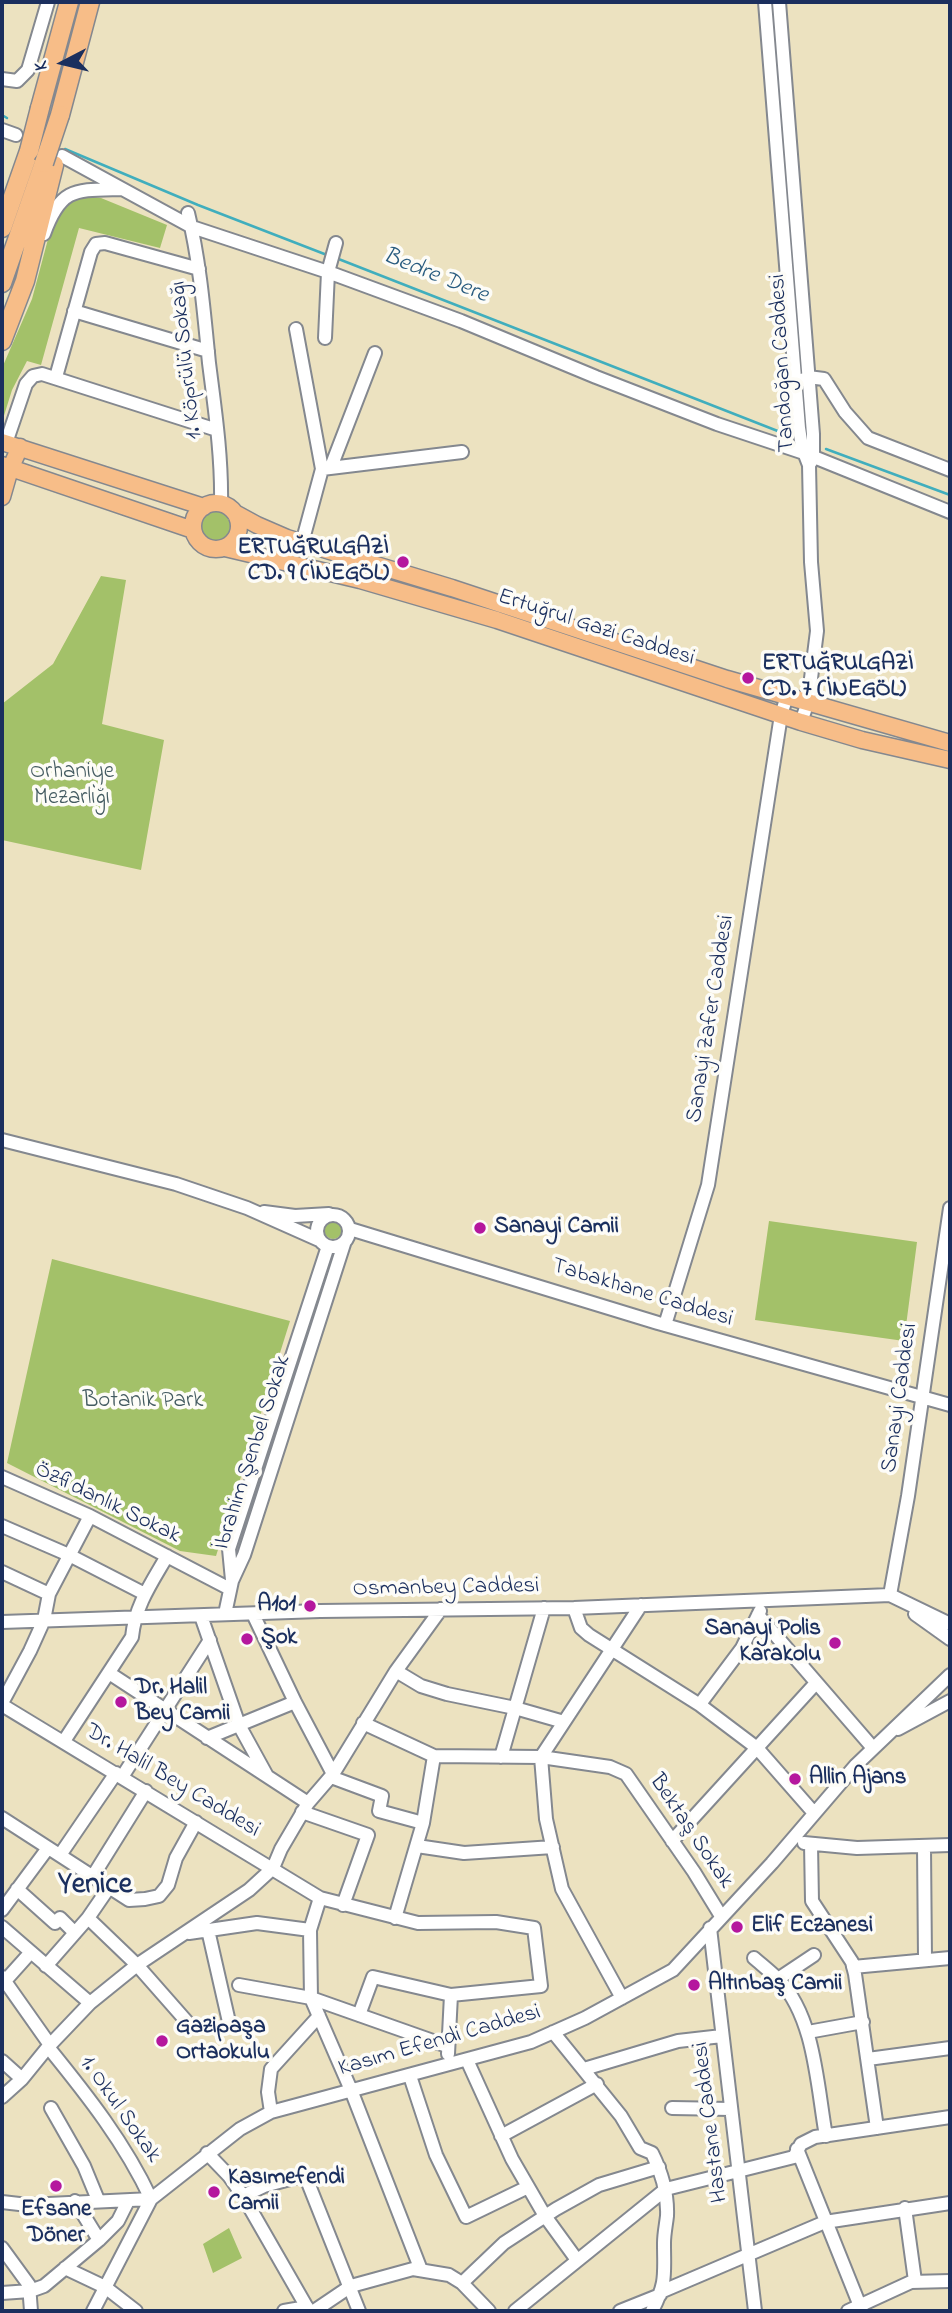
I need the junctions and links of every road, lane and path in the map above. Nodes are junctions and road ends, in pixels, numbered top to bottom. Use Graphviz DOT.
graph roads {
  1 [pos="48,2"];
  2 [pos="67,2"];
  3 [pos="90,2"];
  4 [pos="765,2"];
  5 [pos="779,2"];
  6 [pos="2,79"];
  7 [pos="2,130"];
  8 [pos="22,144"];
  9 [pos="53,161"];
  10 [pos="121,188"];
  11 [pos="2,194"];
  12 [pos="188,213"];
  13 [pos="192,227"];
  14 [pos="2,228"];
  15 [pos="335,243"];
  16 [pos="199,269"];
  17 [pos="329,269"];
  18 [pos="27,273"];
  19 [pos="2,282"];
  20 [pos="74,312"];
  21 [pos="296,329"];
  22 [pos="325,338"];
  23 [pos="2,341"];
  24 [pos="208,351"];
  25 [pos="375,353"];
  26 [pos="56,377"];
  27 [pos="808,377"];
  28 [pos="796,384"];
  29 [pos="217,430"];
  30 [pos="7,446"];
  31 [pos="461,452"];
  32 [pos="809,458"];
  33 [pos="6,467"];
  34 [pos="327,468"];
  35 [pos="950,470"];
  36 [pos="2,497"];
  37 [pos="221,504"];
  38 [pos="204,507"];
  39 [pos="950,512"];
  40 [pos="235,513"];
  41 [pos="193,530"];
  42 [pos="302,542"];
  43 [pos="225,548"];
  44 [pos="787,696"];
  45 [pos="808,702"];
  46 [pos="781,715"];
  47 [pos="801,722"];
  48 [pos="950,743"];
  49 [pos="950,760"];
  50 [pos="2,1140"];
  51 [pos="247,1208"];
  52 [pos="950,1208"];
  53 [pos="331,1214"];
  54 [pos="350,1229"];
  55 [pos="324,1243"];
  56 [pos="344,1244"];
  57 [pos="666,1325"];
  58 [pos="923,1397"];
  59 [pos="950,1405"];
  60 [pos="272,1419"];
  61 [pos="286,1424"];
  62 [pos="2,1477"];
  63 [pos="90,1516"];
  64 [pos="2,1526"];
  65 [pos="69,1555"];
  66 [pos="167,1556"];
  67 [pos="2,1572"];
  68 [pos="231,1585"];
  69 [pos="49,1594"];
  70 [pos="145,1594"];
  71 [pos="890,1595"];
  72 [pos="764,1600"];
  73 [pos="641,1605"];
  74 [pos="544,1608"];
  75 [pos="574,1608"];
  76 [pos="441,1609"];
  77 [pos="225,1614"];
  78 [pos="253,1614"];
  79 [pos="758,1615"];
  80 [pos="201,1616"];
  81 [pos="134,1618"];
  82 [pos="44,1620"];
  83 [pos="2,1622"];
  84 [pos="950,1624"];
  85 [pos="950,1639"];
  86 [pos="209,1640"];
  87 [pos="612,1649"];
  88 [pos="396,1671"];
  89 [pos="109,1673"];
  90 [pos="950,1675"];
  91 [pos="816,1683"];
  92 [pos="950,1701"];
  93 [pos="295,1702"];
  94 [pos="2,1704"];
  95 [pos="699,1704"];
  96 [pos="515,1708"];
  97 [pos="164,1709"];
  98 [pos="564,1722"];
  99 [pos="363,1723"];
  100 [pos="239,1725"];
  101 [pos="886,1735"];
  102 [pos="207,1738"];
  103 [pos="64,1741"];
  104 [pos="757,1748"];
  105 [pos="873,1748"];
  106 [pos="434,1756"];
  107 [pos="501,1757"];
  108 [pos="541,1757"];
  109 [pos="119,1775"];
  110 [pos="332,1775"];
  111 [pos="267,1776"];
  112 [pos="146,1791"];
  113 [pos="305,1807"];
  114 [pos="814,1813"];
  115 [pos="2,1818"];
  116 [pos="196,1822"];
  117 [pos="423,1823"];
  118 [pos="792,1839"];
  119 [pos="672,1840"];
  120 [pos="811,1844"];
  121 [pos="950,1845"];
  122 [pos="417,1846"];
  123 [pos="553,1847"];
  124 [pos="923,1847"];
  125 [pos="48,1848"];
  126 [pos="60,1855"];
  127 [pos="273,1868"];
  128 [pos="93,1875"];
  129 [pos="110,1886"];
  130 [pos="17,1889"];
  131 [pos="320,1898"];
  132 [pos="343,1905"];
  133 [pos="2,1910"];
  134 [pos="721,1916"];
  135 [pos="88,1918"];
  136 [pos="395,1918"];
  137 [pos="2,1927"];
  138 [pos="710,1928"];
  139 [pos="208,1930"];
  140 [pos="310,1930"];
  141 [pos="75,1933"];
  142 [pos="185,1933"];
  143 [pos="31,1952"];
  144 [pos="814,1955"];
  145 [pos="754,1958"];
  146 [pos="950,1958"];
  147 [pos="925,1959"];
  148 [pos="47,1965"];
  149 [pos="136,1965"];
  150 [pos="853,1967"];
  151 [pos="4,1979"];
  152 [pos="778,1979"];
  153 [pos="239,1985"];
  154 [pos="451,1995"];
  155 [pos="312,1997"];
  156 [pos="622,1998"];
  157 [pos="90,2003"];
  158 [pos="359,2015"];
  159 [pos="319,2016"];
  160 [pos="229,2022"];
  161 [pos="863,2022"];
  162 [pos="188,2023"];
  163 [pos="553,2032"];
  164 [pos="808,2032"];
  165 [pos="722,2036"];
  166 [pos="49,2046"];
  167 [pos="447,2046"];
  168 [pos="950,2048"];
  169 [pos="868,2059"];
  170 [pos="467,2060"];
  171 [pos="2,2061"];
  172 [pos="450,2065"];
  173 [pos="584,2069"];
  174 [pos="410,2076"];
  175 [pos="22,2079"];
  176 [pos="597,2084"];
  177 [pos="351,2090"];
  178 [pos="2,2097"];
  179 [pos="51,2108"];
  180 [pos="672,2108"];
  181 [pos="731,2109"];
  182 [pos="271,2112"];
  183 [pos="950,2117"];
  184 [pos="877,2128"];
  185 [pos="502,2136"];
  186 [pos="826,2136"];
  187 [pos="797,2149"];
  188 [pos="207,2153"];
  189 [pos="659,2167"];
  190 [pos="738,2171"];
  191 [pos="528,2187"];
  192 [pos="666,2189"];
  193 [pos="243,2196"];
  194 [pos="151,2199"];
  195 [pos="97,2200"];
  196 [pos="75,2201"];
  197 [pos="128,2201"];
  198 [pos="2,2202"];
  199 [pos="950,2203"];
  200 [pos="905,2208"];
  201 [pos="545,2216"];
  202 [pos="825,2222"];
  203 [pos="99,2240"];
  204 [pos="2,2248"];
  205 [pos="750,2256"];
  206 [pos="577,2260"];
  207 [pos="65,2268"];
  208 [pos="421,2270"];
  209 [pos="915,2281"];
  210 [pos="950,2281"];
  211 [pos="463,2283"];
  212 [pos="351,2286"];
  213 [pos="105,2287"];
  214 [pos="30,2291"];
  215 [pos="2,2293"];
  216 [pos="661,2293"];
  217 [pos="856,2309"];
  218 [pos="310,2310"];
  219 [pos="32,2311"];
  220 [pos="93,2311"];
  221 [pos="136,2311"];
  222 [pos="284,2311"];
  223 [pos="359,2311"];
  224 [pos="489,2311"];
  225 [pos="515,2311"];
  226 [pos="620,2311"];
  227 [pos="652,2311"];
  228 [pos="755,2311"];
  1 -- 6 [label="street"];
  2 -- 8 [label="highway, bridge"];
  3 -- 9 [label="highway, bridge"];
  4 -- 28 [label="street, Tandoğan Caddesi"];
  5 -- 27 [label="street, Tandoğan Caddesi"];
  7 -- 8 [label="street"];
  8 -- 11 [label="highway"];
  8 -- 14 [label="highway"];
  9 -- 10 [label="street"];
  9 -- 18 [label="highway"];
  9 -- 19 [label="highway"];
  10 -- 13 [label="street"];
  10 -- 18 [label="street"];
  12 -- 13 [label="street, 1. Köprülü Sokağı"];
  13 -- 16 [label="street, 1. Köprülü Sokağı"];
  13 -- 17 [label="street"];
  15 -- 17 [label="street"];
  16 -- 20 [label="street"];
  16 -- 24 [label="street, 1. Köprülü Sokağı"];
  17 -- 22 [label="street"];
  17 -- 32 [label="street"];
  18 -- 23 [label="highway"];
  20 -- 24 [label="street"];
  20 -- 26 [label="street"];
  21 -- 34 [label="street"];
  24 -- 29 [label="street, 1. Köprülü Sokağı"];
  25 -- 34 [label="street"];
  26 -- 29 [label="street"];
  26 -- 30 [label="street"];
  27 -- 28 [label="street"];
  27 -- 32 [label="street, Tandoğan Caddesi"];
  27 -- 35 [label="street"];
  28 -- 32 [label="street, Tandoğan Caddesi"];
  29 -- 37 [label="street, 1. Köprülü Sokağı"];
  30 -- 33 [label="main road"];
  30 -- 38 [label="main road"];
  31 -- 34 [label="street"];
  32 -- 39 [label="street"];
  32 -- 45 [label="street"];
  33 -- 36 [label="main road"];
  33 -- 41 [label="main road"];
  34 -- 42 [label="street"];
  37 -- 38 [label="main road"];
  37 -- 40 [label="main road"];
  38 -- 41 [label="main road"];
  40 -- 42 [label="main road, Ertuğrul Gazi Caddesi"];
  40 -- 43 [label="main road"];
  41 -- 43 [label="main road"];
  42 -- 44 [label="main road, Ertuğrul Gazi Caddesi"];
  43 -- 46 [label="main road, Ertuğrul Gazi Caddesi"];
  44 -- 45 [label="main road, Ertuğrul Gazi Caddesi"];
  44 -- 46 [label="street, Sanayi Zafer Caddesi"];
  45 -- 47 [label="street"];
  45 -- 48 [label="main road, Ertuğrul Gazi Caddesi"];
  46 -- 47 [label="main road, Ertuğrul Gazi Caddesi"];
  46 -- 57 [label="street, Sanayi Zafer Caddesi"];
  47 -- 49 [label="main road, Ertuğrul Gazi Caddesi"];
  50 -- 51 [label="street"];
  51 -- 53 [label="street"];
  51 -- 55 [label="street"];
  52 -- 58 [label="street, Sanayi Caddesi"];
  53 -- 54 [label="street"];
  53 -- 55 [label="street"];
  54 -- 56 [label="street"];
  54 -- 57 [label="street, Tabakhane Caddesi"];
  55 -- 56 [label="street"];
  55 -- 60 [label="street, İbrahim Şenbel Sokak"];
  56 -- 61 [label="street, İbrahim Şenbel Sokak"];
  57 -- 58 [label="street, Tabakhane Caddesi"];
  58 -- 59 [label="street, Tabakhane Caddesi"];
  58 -- 71 [label="street, Sanayi Caddesi"];
  60 -- 61 [label="street"];
  60 -- 68 [label="street, İbrahim Şenbel Sokak"];
  61 -- 68 [label="street, İbrahim Şenbel Sokak"];
  62 -- 63 [label="street, Özfidanlık Sokak"];
  63 -- 65 [label="street"];
  63 -- 66 [label="street, Özfidanlık Sokak"];
  64 -- 65 [label="street"];
  65 -- 69 [label="street"];
  65 -- 70 [label="street"];
  66 -- 68 [label="street, Özfidanlık Sokak"];
  66 -- 70 [label="street"];
  67 -- 69 [label="street"];
  68 -- 77 [label="street"];
  69 -- 82 [label="street"];
  70 -- 81 [label="street"];
  71 -- 72 [label="street, Osmanbey Caddesi"];
  71 -- 84 [label="street, Osmanbey Caddesi"];
  71 -- 85 [label="street"];
  72 -- 73 [label="street, Osmanbey Caddesi"];
  72 -- 79 [label="street"];
  73 -- 75 [label="street, Osmanbey Caddesi"];
  73 -- 87 [label="street"];
  74 -- 75 [label="street, Osmanbey Caddesi"];
  74 -- 76 [label="street, Osmanbey Caddesi"];
  74 -- 96 [label="street"];
  75 -- 87 [label="street"];
  76 -- 78 [label="street, Osmanbey Caddesi"];
  76 -- 88 [label="street"];
  77 -- 78 [label="street, Osmanbey Caddesi"];
  77 -- 80 [label="street, Osmanbey Caddesi"];
  78 -- 93 [label="street"];
  79 -- 91 [label="street"];
  79 -- 95 [label="street"];
  80 -- 81 [label="street, Osmanbey Caddesi"];
  80 -- 86 [label="street"];
  81 -- 82 [label="street, Osmanbey Caddesi"];
  81 -- 89 [label="street"];
  82 -- 83 [label="street, Osmanbey Caddesi"];
  82 -- 94 [label="street"];
  86 -- 97 [label="street"];
  86 -- 100 [label="street"];
  87 -- 95 [label="street"];
  87 -- 98 [label="street"];
  88 -- 96 [label="street"];
  88 -- 99 [label="street"];
  89 -- 97 [label="street"];
  89 -- 103 [label="street"];
  90 -- 101 [label="street, Kasım Efendi Caddesi"];
  91 -- 104 [label="street"];
  91 -- 105 [label="street"];
  92 -- 101 [label="street, Kasım Efendi Caddesi"];
  93 -- 100 [label="street"];
  93 -- 110 [label="street"];
  94 -- 103 [label="street, Dr. Halil Bey Caddesi"];
  95 -- 104 [label="street"];
  96 -- 98 [label="street"];
  96 -- 107 [label="street"];
  97 -- 102 [label="street"];
  97 -- 109 [label="street"];
  98 -- 108 [label="street"];
  99 -- 106 [label="street"];
  99 -- 110 [label="street"];
  100 -- 102 [label="street"];
  100 -- 111 [label="street"];
  101 -- 105 [label="street, Kasım Efendi Caddesi"];
  102 -- 111 [label="street"];
  103 -- 109 [label="street, Dr. Halil Bey Caddesi"];
  104 -- 114 [label="street"];
  104 -- 119 [label="street"];
  105 -- 114 [label="street, Kasım Efendi Caddesi"];
  106 -- 107 [label="street, Bektaş Sokak"];
  106 -- 117 [label="street"];
  107 -- 108 [label="street, Bektaş Sokak"];
  108 -- 119 [label="street, Bektaş Sokak"];
  108 -- 123 [label="street"];
  109 -- 112 [label="street, Dr. Halil Bey Caddesi"];
  109 -- 126 [label="street"];
  110 -- 113 [label="street"];
  110 -- 117 [label="street"];
  111 -- 113 [label="street"];
  112 -- 116 [label="street, Dr. Halil Bey Caddesi"];
  112 -- 128 [label="street"];
  113 -- 127 [label="street"];
  113 -- 132 [label="street"];
  114 -- 118 [label="street, Kasım Efendi Caddesi"];
  115 -- 125 [label="street"];
  116 -- 127 [label="street, Dr. Halil Bey Caddesi"];
  116 -- 129 [label="street"];
  117 -- 122 [label="street"];
  118 -- 120 [label="street"];
  118 -- 134 [label="street, Kasım Efendi Caddesi"];
  119 -- 134 [label="street, Bektaş Sokak"];
  120 -- 124 [label="street"];
  120 -- 150 [label="street"];
  121 -- 124 [label="street"];
  122 -- 123 [label="street"];
  122 -- 136 [label="street"];
  123 -- 156 [label="street"];
  124 -- 147 [label="street"];
  125 -- 126 [label="street"];
  125 -- 130 [label="street"];
  126 -- 128 [label="street"];
  127 -- 131 [label="street, Dr. Halil Bey Caddesi"];
  127 -- 142 [label="street"];
  128 -- 129 [label="street"];
  129 -- 135 [label="street"];
  130 -- 133 [label="street"];
  130 -- 141 [label="street"];
  131 -- 132 [label="street, Dr. Halil Bey Caddesi"];
  131 -- 140 [label="street"];
  132 -- 136 [label="street, Dr. Halil Bey Caddesi"];
  134 -- 138 [label="street, Kasım Efendi Caddesi"];
  135 -- 141 [label="street"];
  135 -- 149 [label="street"];
  136 -- 154 [label="street, Dr. Halil Bey Caddesi"];
  137 -- 143 [label="street"];
  138 -- 156 [label="street, Kasım Efendi Caddesi"];
  138 -- 165 [label="street, Hastane Caddesi"];
  139 -- 140 [label="street"];
  139 -- 142 [label="street"];
  139 -- 160 [label="street"];
  140 -- 155 [label="street"];
  141 -- 148 [label="street"];
  142 -- 149 [label="street"];
  143 -- 148 [label="street"];
  143 -- 151 [label="street"];
  144 -- 152 [label="street"];
  145 -- 152 [label="street"];
  146 -- 147 [label="street"];
  147 -- 150 [label="street"];
  148 -- 157 [label="street"];
  149 -- 157 [label="street"];
  149 -- 162 [label="street"];
  150 -- 161 [label="street"];
  151 -- 166 [label="street, 1. Okul Sokak"];
  152 -- 164 [label="street"];
  153 -- 155 [label="street"];
  154 -- 158 [label="street"];
  154 -- 167 [label="street"];
  155 -- 158 [label="street"];
  155 -- 159 [label="street"];
  156 -- 163 [label="street, Kasım Efendi Caddesi"];
  157 -- 166 [label="street"];
  158 -- 167 [label="street"];
  159 -- 177 [label="street"];
  159 -- 182 [label="street"];
  161 -- 164 [label="street"];
  161 -- 169 [label="street"];
  163 -- 170 [label="street, Kasım Efendi Caddesi"];
  163 -- 173 [label="street"];
  164 -- 186 [label="street"];
  165 -- 173 [label="street"];
  165 -- 181 [label="street, Hastane Caddesi"];
  166 -- 175 [label="street"];
  166 -- 194 [label="street, 1. Okul Sokak"];
  167 -- 172 [label="street"];
  168 -- 169 [label="street"];
  169 -- 184 [label="street"];
  170 -- 172 [label="street, Kasım Efendi Caddesi"];
  170 -- 185 [label="street"];
  171 -- 175 [label="street"];
  172 -- 174 [label="street, Kasım Efendi Caddesi"];
  173 -- 176 [label="street"];
  174 -- 177 [label="street, Kasım Efendi Caddesi"];
  174 -- 191 [label="street"];
  175 -- 178 [label="street"];
  176 -- 185 [label="street"];
  176 -- 189 [label="street"];
  177 -- 182 [label="street, Kasım Efendi Caddesi"];
  177 -- 208 [label="street"];
  179 -- 195 [label="street"];
  180 -- 181 [label="street"];
  181 -- 190 [label="street, Hastane Caddesi"];
  182 -- 188 [label="street, Kasım Efendi Caddesi"];
  183 -- 184 [label="street"];
  184 -- 186 [label="street"];
  185 -- 191 [label="street"];
  186 -- 187 [label="street"];
  187 -- 190 [label="street"];
  187 -- 202 [label="street"];
  188 -- 193 [label="street"];
  188 -- 194 [label="street, Kasım Efendi Caddesi"];
  189 -- 192 [label="street"];
  189 -- 201 [label="street"];
  190 -- 192 [label="street"];
  190 -- 205 [label="street, Hastane Caddesi"];
  191 -- 201 [label="street"];
  192 -- 206 [label="street"];
  192 -- 216 [label="street"];
  193 -- 212 [label="street"];
  193 -- 218 [label="street"];
  194 -- 197 [label="street"];
  194 -- 213 [label="street"];
  195 -- 196 [label="street"];
  195 -- 197 [label="street"];
  196 -- 198 [label="street"];
  196 -- 203 [label="street"];
  197 -- 203 [label="street"];
  199 -- 200 [label="street"];
  200 -- 202 [label="street"];
  200 -- 209 [label="street"];
  201 -- 206 [label="street"];
  201 -- 211 [label="street"];
  202 -- 205 [label="street"];
  202 -- 217 [label="street"];
  203 -- 207 [label="street"];
  204 -- 214 [label="street"];
  205 -- 216 [label="street"];
  205 -- 228 [label="street, Hastane Caddesi"];
  206 -- 225 [label="street"];
  207 -- 213 [label="street"];
  207 -- 214 [label="street"];
  208 -- 211 [label="street"];
  208 -- 212 [label="street"];
  209 -- 210 [label="street"];
  209 -- 217 [label="street"];
  211 -- 224 [label="street"];
  212 -- 218 [label="street"];
  212 -- 223 [label="street"];
  213 -- 220 [label="street"];
  213 -- 221 [label="street"];
  214 -- 215 [label="street"];
  214 -- 219 [label="street"];
  216 -- 226 [label="street"];
  216 -- 227 [label="street"];
  218 -- 222 [label="street"];
}
